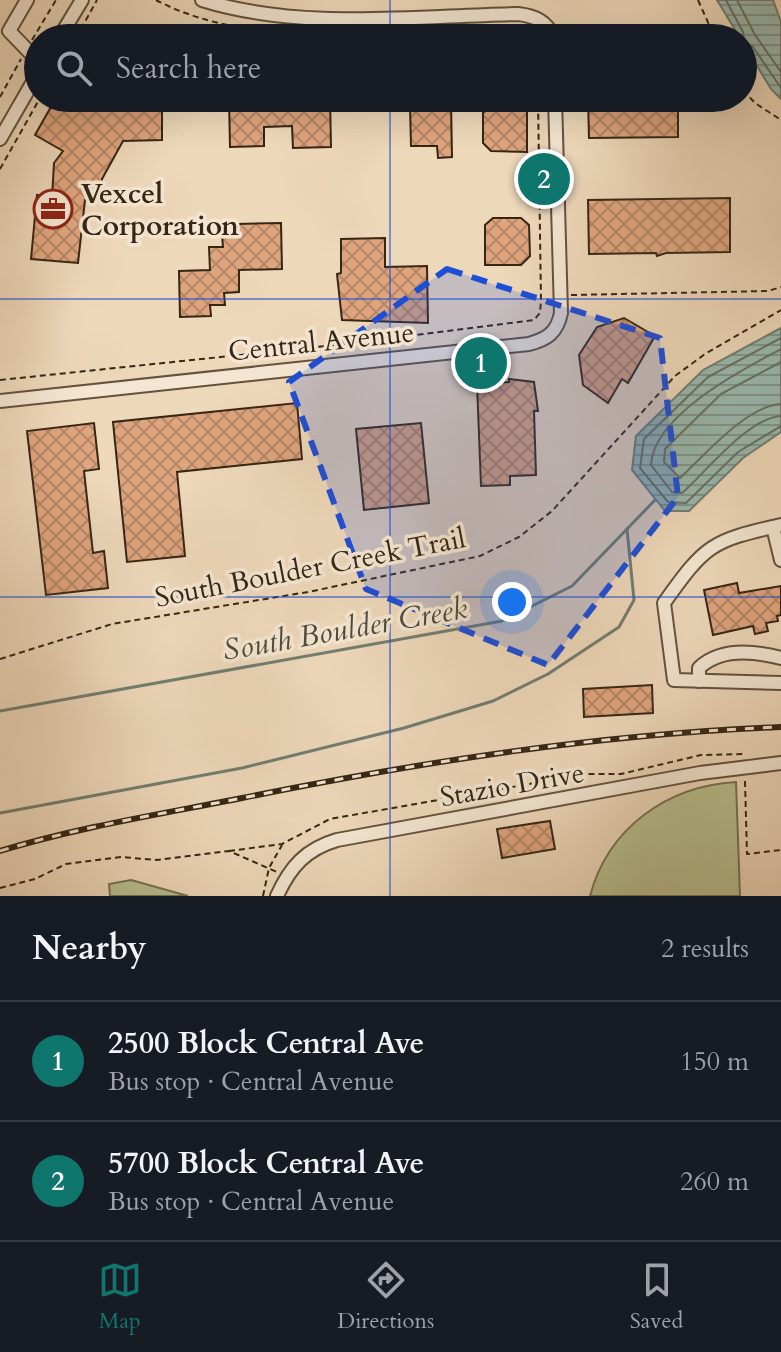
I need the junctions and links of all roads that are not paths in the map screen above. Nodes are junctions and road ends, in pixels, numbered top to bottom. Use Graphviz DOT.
graph roads {
  1 [pos="27,0"];
  2 [pos="82,0"];
  3 [pos="202,0"];
  4 [pos="67,24"];
  5 [pos="544,24"];
  6 [pos="24,47"];
  7 [pos="24,97"];
  8 [pos="555,112"];
  9 [pos="0,139"];
  10 [pos="0,401"];
  11 [pos="777,526"];
  12 [pos="781,560"];
  13 [pos="781,658"];
  14 [pos="699,681"];
  15 [pos="781,683"];
  16 [pos="781,763"];
  17 [pos="277,896"];
  1 -- 6 [label="street"];
  2 -- 4 [label="street"];
  3 -- 5 [label="street"];
  7 -- 9 [label="street"];
  8 -- 10 [label="street, Central Avenue"];
  11 -- 12 [label="street"];
  11 -- 14 [label="street"];
  13 -- 14 [label="street"];
  14 -- 15 [label="street"];
  16 -- 17 [label="street, Stazio Drive"];
}
